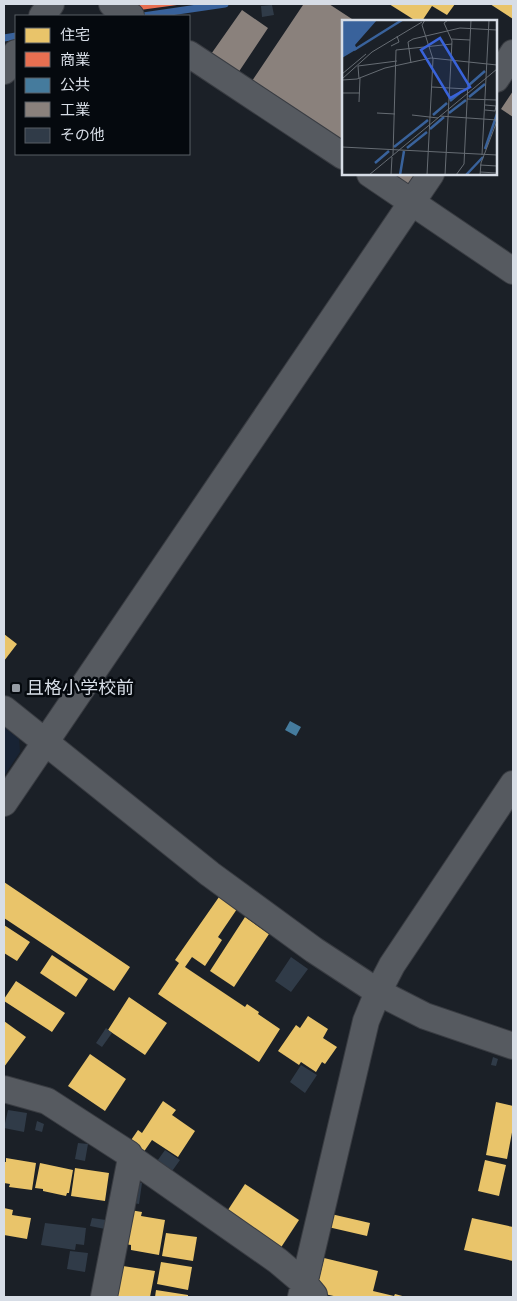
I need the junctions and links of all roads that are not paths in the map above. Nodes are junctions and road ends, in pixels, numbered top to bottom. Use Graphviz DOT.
graph roads {
  1 [pos="51,4"];
  2 [pos="112,4"];
  3 [pos="43,15"];
  4 [pos="129,15"];
  5 [pos="513,53"];
  6 [pos="15,55"];
  7 [pos="190,55"];
  8 [pos="4,72"];
  9 [pos="497,77"];
  10 [pos="342,155"];
  11 [pos="372,175"];
  12 [pos="430,175"];
  13 [pos="412,202"];
  14 [pos="513,271"];
  15 [pos="4,709"];
  16 [pos="46,742"];
  17 [pos="513,784"];
  18 [pos="4,803"];
  19 [pos="378,992"];
  20 [pos="513,1046"];
  21 [pos="4,1089"];
  22 [pos="131,1158"];
  23 [pos="307,1292"];
  24 [pos="104,1297"];
  1 -- 3 [label="street"];
  2 -- 4 [label="street"];
  5 -- 9 [label="street"];
  6 -- 8 [label="street"];
  7 -- 10 [label="street"];
  11 -- 13 [label="street"];
  12 -- 13 [label="street"];
  13 -- 14 [label="street"];
  13 -- 16 [label="street"];
  15 -- 16 [label="street"];
  16 -- 18 [label="street"];
  16 -- 19 [label="street"];
  17 -- 19 [label="street"];
  19 -- 20 [label="street"];
  19 -- 23 [label="street"];
  21 -- 22 [label="street"];
  22 -- 23 [label="street"];
  22 -- 24 [label="street"];
}
